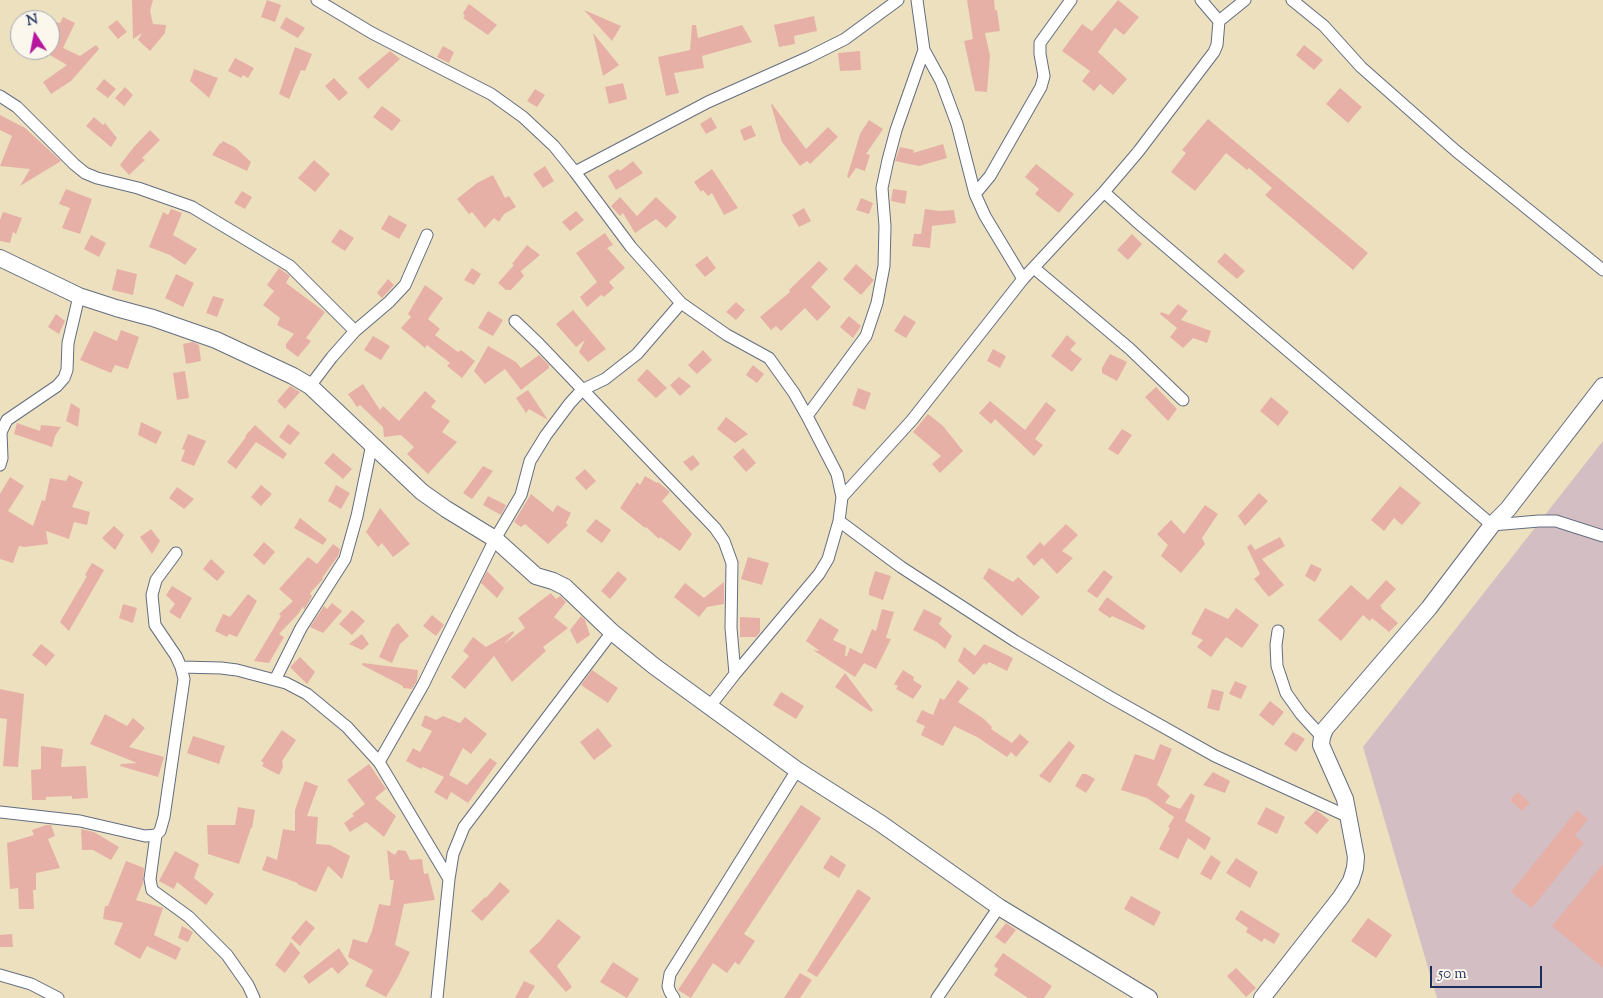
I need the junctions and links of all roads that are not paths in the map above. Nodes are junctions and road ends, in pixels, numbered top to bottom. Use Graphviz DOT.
graph roads {
  1 [pos="317,0"];
  2 [pos="898,0"];
  3 [pos="917,0"];
  4 [pos="1071,0"];
  5 [pos="1201,0"];
  6 [pos="1244,0"];
  7 [pos="1292,0"];
  8 [pos="1219,21"];
  9 [pos="924,50"];
  10 [pos="0,96"];
  11 [pos="575,172"];
  12 [pos="1104,192"];
  13 [pos="975,194"];
  14 [pos="426,235"];
  15 [pos="0,258"];
  16 [pos="1034,268"];
  17 [pos="1603,270"];
  18 [pos="1023,279"];
  19 [pos="79,296"];
  20 [pos="681,303"];
  21 [pos="515,321"];
  22 [pos="355,331"];
  23 [pos="310,386"];
  24 [pos="1603,386"];
  25 [pos="582,390"];
  26 [pos="1184,400"];
  27 [pos="807,416"];
  28 [pos="372,444"];
  29 [pos="0,465"];
  30 [pos="842,497"];
  31 [pos="839,521"];
  32 [pos="1492,525"];
  33 [pos="1603,536"];
  34 [pos="495,539"];
  35 [pos="176,553"];
  36 [pos="1278,631"];
  37 [pos="612,632"];
  38 [pos="181,667"];
  39 [pos="735,674"];
  40 [pos="275,680"];
  41 [pos="710,706"];
  42 [pos="1322,737"];
  43 [pos="380,762"];
  44 [pos="797,770"];
  45 [pos="0,812"];
  46 [pos="1349,817"];
  47 [pos="156,835"];
  48 [pos="449,880"];
  49 [pos="999,907"];
  50 [pos="0,975"];
  51 [pos="58,998"];
  52 [pos="254,998"];
  53 [pos="437,998"];
  54 [pos="674,998"];
  55 [pos="937,998"];
  56 [pos="1148,998"];
  57 [pos="1262,998"];
  1 -- 11 [label="street"];
  2 -- 11 [label="street"];
  3 -- 9 [label="street"];
  4 -- 13 [label="street"];
  5 -- 8 [label="street"];
  6 -- 8 [label="street"];
  7 -- 17 [label="street"];
  8 -- 12 [label="street"];
  9 -- 13 [label="street"];
  9 -- 27 [label="street"];
  10 -- 22 [label="street"];
  11 -- 20 [label="street"];
  12 -- 16 [label="street"];
  12 -- 32 [label="street"];
  13 -- 18 [label="street"];
  14 -- 22 [label="street"];
  15 -- 19 [label="street"];
  16 -- 18 [label="street"];
  16 -- 26 [label="street"];
  18 -- 30 [label="street"];
  19 -- 23 [label="street"];
  19 -- 29 [label="street"];
  20 -- 25 [label="street"];
  20 -- 27 [label="street"];
  21 -- 25 [label="street"];
  22 -- 23 [label="street"];
  23 -- 28 [label="street"];
  24 -- 32 [label="street"];
  25 -- 34 [label="street"];
  25 -- 39 [label="street"];
  27 -- 30 [label="street"];
  28 -- 34 [label="street"];
  28 -- 40 [label="street"];
  30 -- 31 [label="street"];
  31 -- 39 [label="street"];
  31 -- 46 [label="street"];
  32 -- 33 [label="street"];
  32 -- 42 [label="street"];
  34 -- 37 [label="street"];
  34 -- 43 [label="street"];
  35 -- 38 [label="street"];
  36 -- 42 [label="street"];
  37 -- 41 [label="street"];
  37 -- 48 [label="street"];
  38 -- 40 [label="street"];
  38 -- 47 [label="street"];
  39 -- 41 [label="street"];
  40 -- 43 [label="street"];
  41 -- 44 [label="street"];
  42 -- 46 [label="street"];
  43 -- 48 [label="street"];
  44 -- 49 [label="street"];
  44 -- 54 [label="street"];
  45 -- 47 [label="street"];
  46 -- 57 [label="street"];
  47 -- 52 [label="street"];
  48 -- 53 [label="street"];
  49 -- 55 [label="street"];
  49 -- 56 [label="street"];
  50 -- 51 [label="street"];
}
